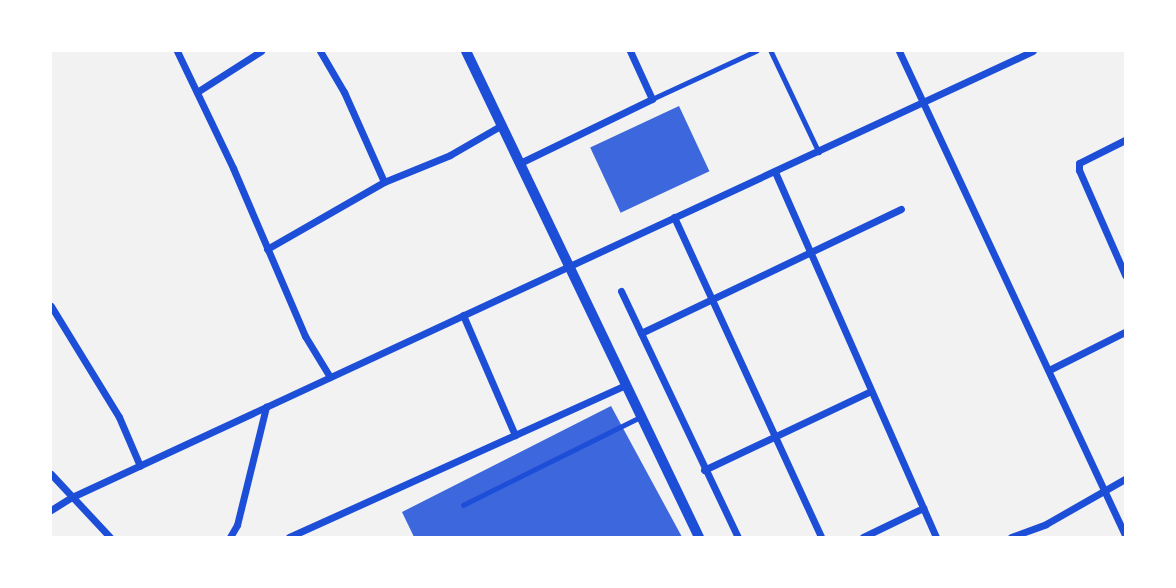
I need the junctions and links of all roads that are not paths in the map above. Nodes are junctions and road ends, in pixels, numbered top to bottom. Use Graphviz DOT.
graph roads {
  1 [pos="177,51"];
  2 [pos="261,51"];
  3 [pos="320,51"];
  4 [pos="466,51"];
  5 [pos="630,51"];
  6 [pos="756,51"];
  7 [pos="771,51"];
  8 [pos="900,51"];
  9 [pos="1033,51"];
  10 [pos="197,92"];
  11 [pos="652,99"];
  12 [pos="924,102"];
  13 [pos="502,125"];
  14 [pos="1125,139"];
  15 [pos="819,153"];
  16 [pos="520,163"];
  17 [pos="775,172"];
  18 [pos="384,182"];
  19 [pos="901,209"];
  20 [pos="674,218"];
  21 [pos="267,248"];
  22 [pos="810,252"];
  23 [pos="569,265"];
  24 [pos="1125,275"];
  25 [pos="621,291"];
  26 [pos="711,298"];
  27 [pos="51,306"];
  28 [pos="463,315"];
  29 [pos="1125,332"];
  30 [pos="641,333"];
  31 [pos="1049,370"];
  32 [pos="330,377"];
  33 [pos="625,385"];
  34 [pos="871,391"];
  35 [pos="266,407"];
  36 [pos="641,417"];
  37 [pos="514,435"];
  38 [pos="774,435"];
  39 [pos="139,466"];
  40 [pos="704,470"];
  41 [pos="51,474"];
  42 [pos="1125,480"];
  43 [pos="1105,489"];
  44 [pos="72,496"];
  45 [pos="463,505"];
  46 [pos="923,508"];
  47 [pos="51,510"];
  48 [pos="1125,535"];
  49 [pos="110,537"];
  50 [pos="230,537"];
  51 [pos="289,537"];
  52 [pos="699,537"];
  53 [pos="738,537"];
  54 [pos="821,537"];
  55 [pos="863,537"];
  56 [pos="936,537"];
  57 [pos="1011,537"];
  1 -- 10 [label="street"];
  2 -- 10 [label="street"];
  3 -- 18 [label="street"];
  4 -- 13 [label="street"];
  5 -- 11 [label="street"];
  6 -- 11 [label="lane"];
  7 -- 15 [label="lane"];
  8 -- 12 [label="street"];
  9 -- 12 [label="street"];
  10 -- 21 [label="street"];
  11 -- 16 [label="street"];
  12 -- 15 [label="street"];
  12 -- 31 [label="street"];
  13 -- 16 [label="street"];
  13 -- 18 [label="street"];
  14 -- 24 [label="street"];
  15 -- 17 [label="street"];
  16 -- 23 [label="street"];
  17 -- 20 [label="street"];
  17 -- 22 [label="street"];
  18 -- 21 [label="street"];
  19 -- 22 [label="street"];
  20 -- 23 [label="street"];
  20 -- 26 [label="street"];
  21 -- 32 [label="street"];
  22 -- 26 [label="street"];
  22 -- 34 [label="street"];
  23 -- 28 [label="street"];
  23 -- 33 [label="street"];
  25 -- 30 [label="street"];
  26 -- 30 [label="street"];
  26 -- 38 [label="street"];
  27 -- 39 [label="street"];
  28 -- 32 [label="street"];
  28 -- 37 [label="street"];
  29 -- 31 [label="street"];
  30 -- 40 [label="street"];
  31 -- 43 [label="street"];
  32 -- 35 [label="street"];
  33 -- 36 [label="street"];
  33 -- 37 [label="street"];
  34 -- 38 [label="street"];
  34 -- 46 [label="street"];
  35 -- 39 [label="street"];
  35 -- 50 [label="street"];
  36 -- 45 [label="lane"];
  36 -- 52 [label="street"];
  37 -- 51 [label="street"];
  38 -- 40 [label="street"];
  38 -- 54 [label="street"];
  39 -- 44 [label="street"];
  40 -- 53 [label="street"];
  41 -- 44 [label="street"];
  42 -- 43 [label="street"];
  43 -- 48 [label="street"];
  43 -- 57 [label="street"];
  44 -- 47 [label="street"];
  44 -- 49 [label="street"];
  46 -- 55 [label="street"];
  46 -- 56 [label="street"];
}
